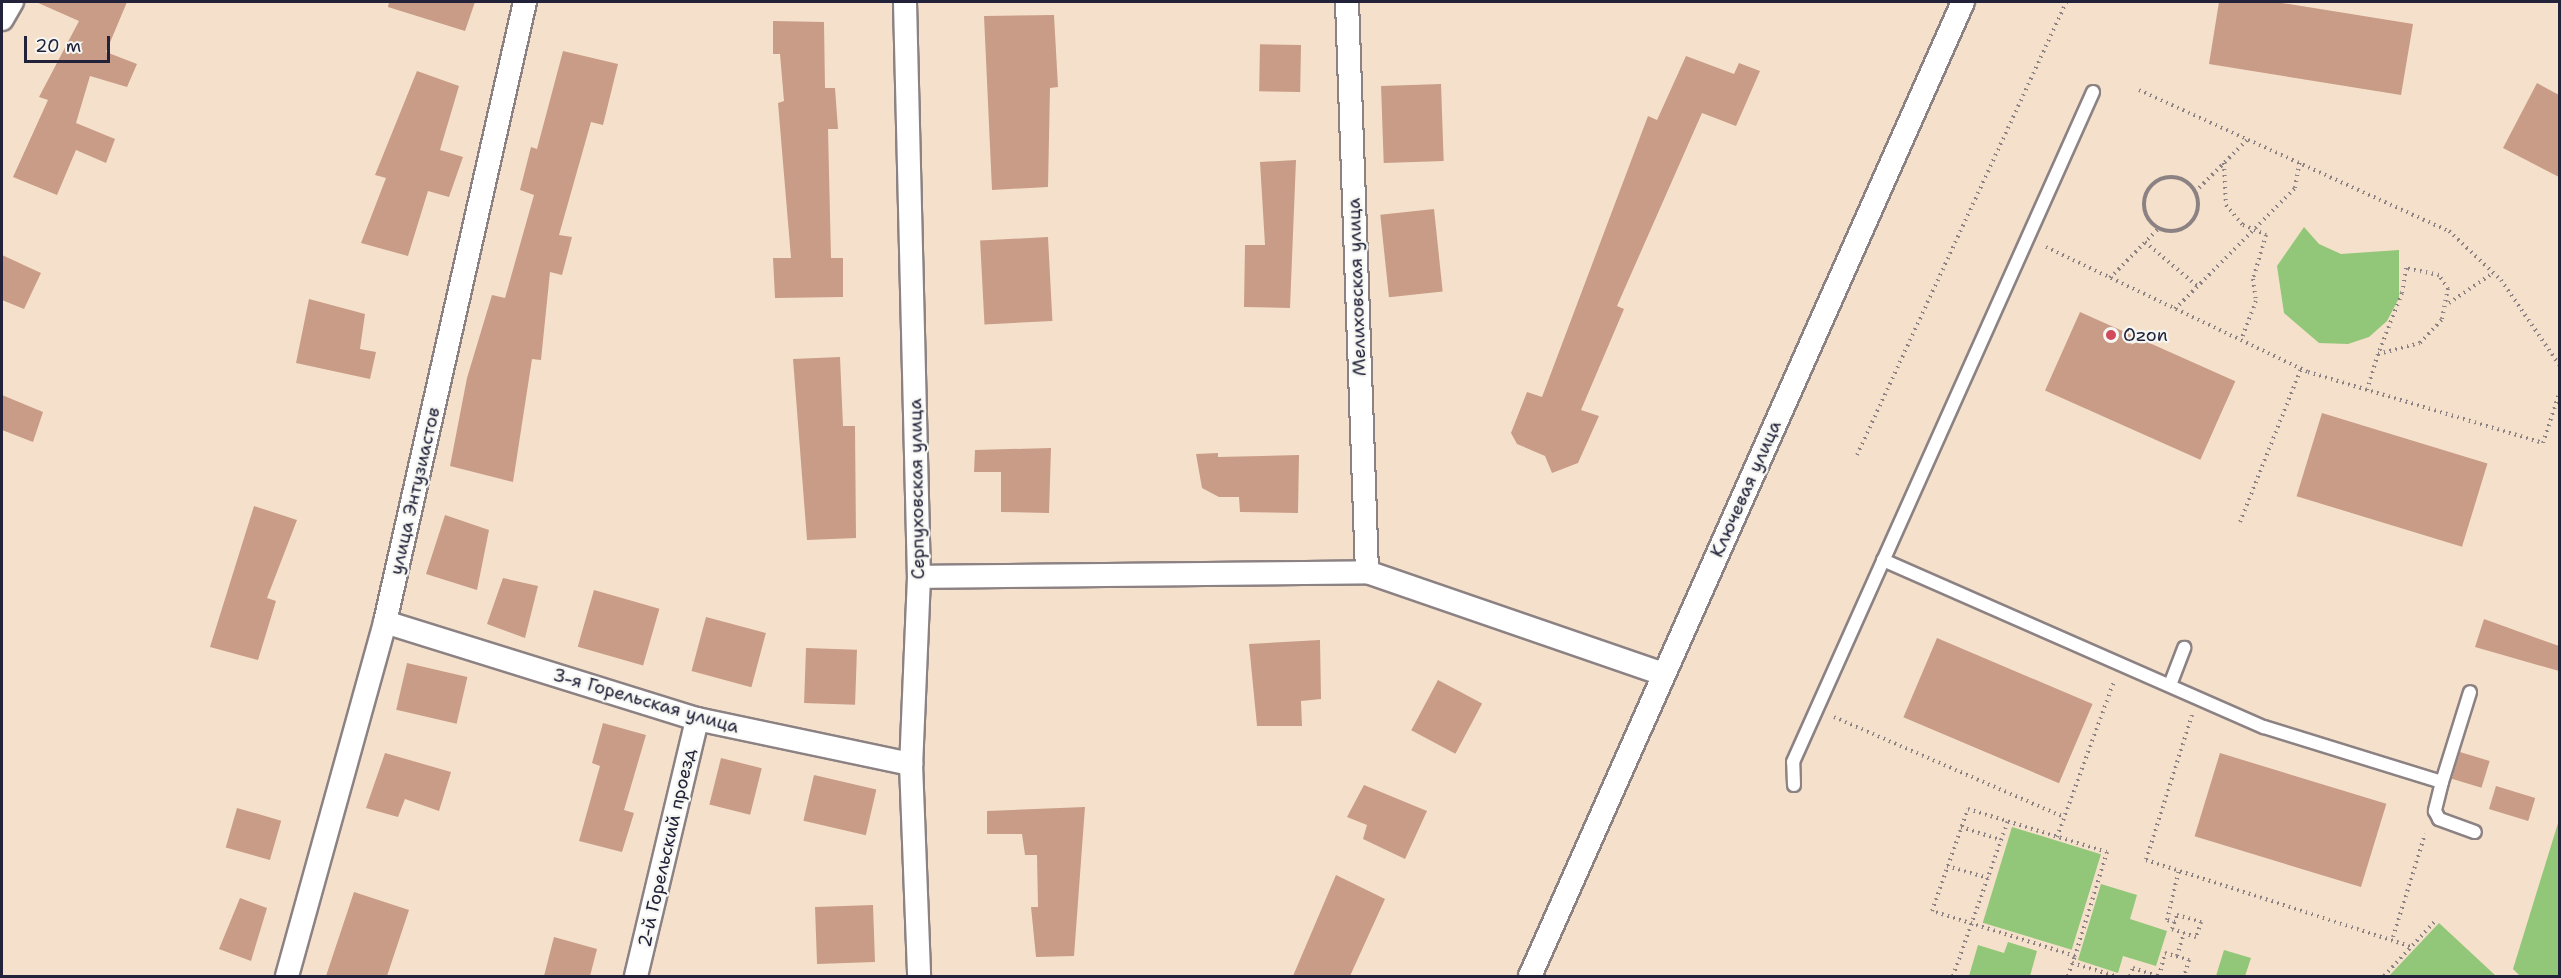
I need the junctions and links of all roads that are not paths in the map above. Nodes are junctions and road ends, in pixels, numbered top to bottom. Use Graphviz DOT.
graph roads {
  1 [pos="12,2"];
  2 [pos="525,2"];
  3 [pos="905,2"];
  4 [pos="1347,2"];
  5 [pos="1963,2"];
  6 [pos="2,20"];
  7 [pos="2093,92"];
  8 [pos="1883,560"];
  9 [pos="1367,572"];
  10 [pos="919,577"];
  11 [pos="385,622"];
  12 [pos="2184,648"];
  13 [pos="1663,674"];
  14 [pos="2170,685"];
  15 [pos="2470,692"];
  16 [pos="697,719"];
  17 [pos="911,764"];
  18 [pos="2442,782"];
  19 [pos="1794,785"];
  20 [pos="2475,832"];
  21 [pos="287,976"];
  22 [pos="636,976"];
  23 [pos="919,976"];
  24 [pos="1530,976"];
  1 -- 6 [label="street"];
  2 -- 11 [label="street, улица Энтузиастов"];
  3 -- 10 [label="street, Серпуховская улица"];
  4 -- 9 [label="street, Мелиховская улица"];
  5 -- 13 [label="street, Ключевая улица"];
  7 -- 8 [label="lane"];
  8 -- 14 [label="lane"];
  8 -- 19 [label="lane"];
  9 -- 10 [label="street"];
  9 -- 13 [label="street"];
  10 -- 17 [label="street, Серпуховская улица"];
  11 -- 16 [label="street, 3-я Горельская улица"];
  11 -- 21 [label="street, улица Энтузиастов"];
  12 -- 14 [label="lane"];
  13 -- 24 [label="street, Ключевая улица"];
  14 -- 18 [label="lane"];
  15 -- 18 [label="lane"];
  16 -- 17 [label="street, 3-я Горельская улица"];
  16 -- 22 [label="street, 2-й Горельский проезд"];
  17 -- 23 [label="street, Серпуховская улица"];
  18 -- 20 [label="lane"];
}
